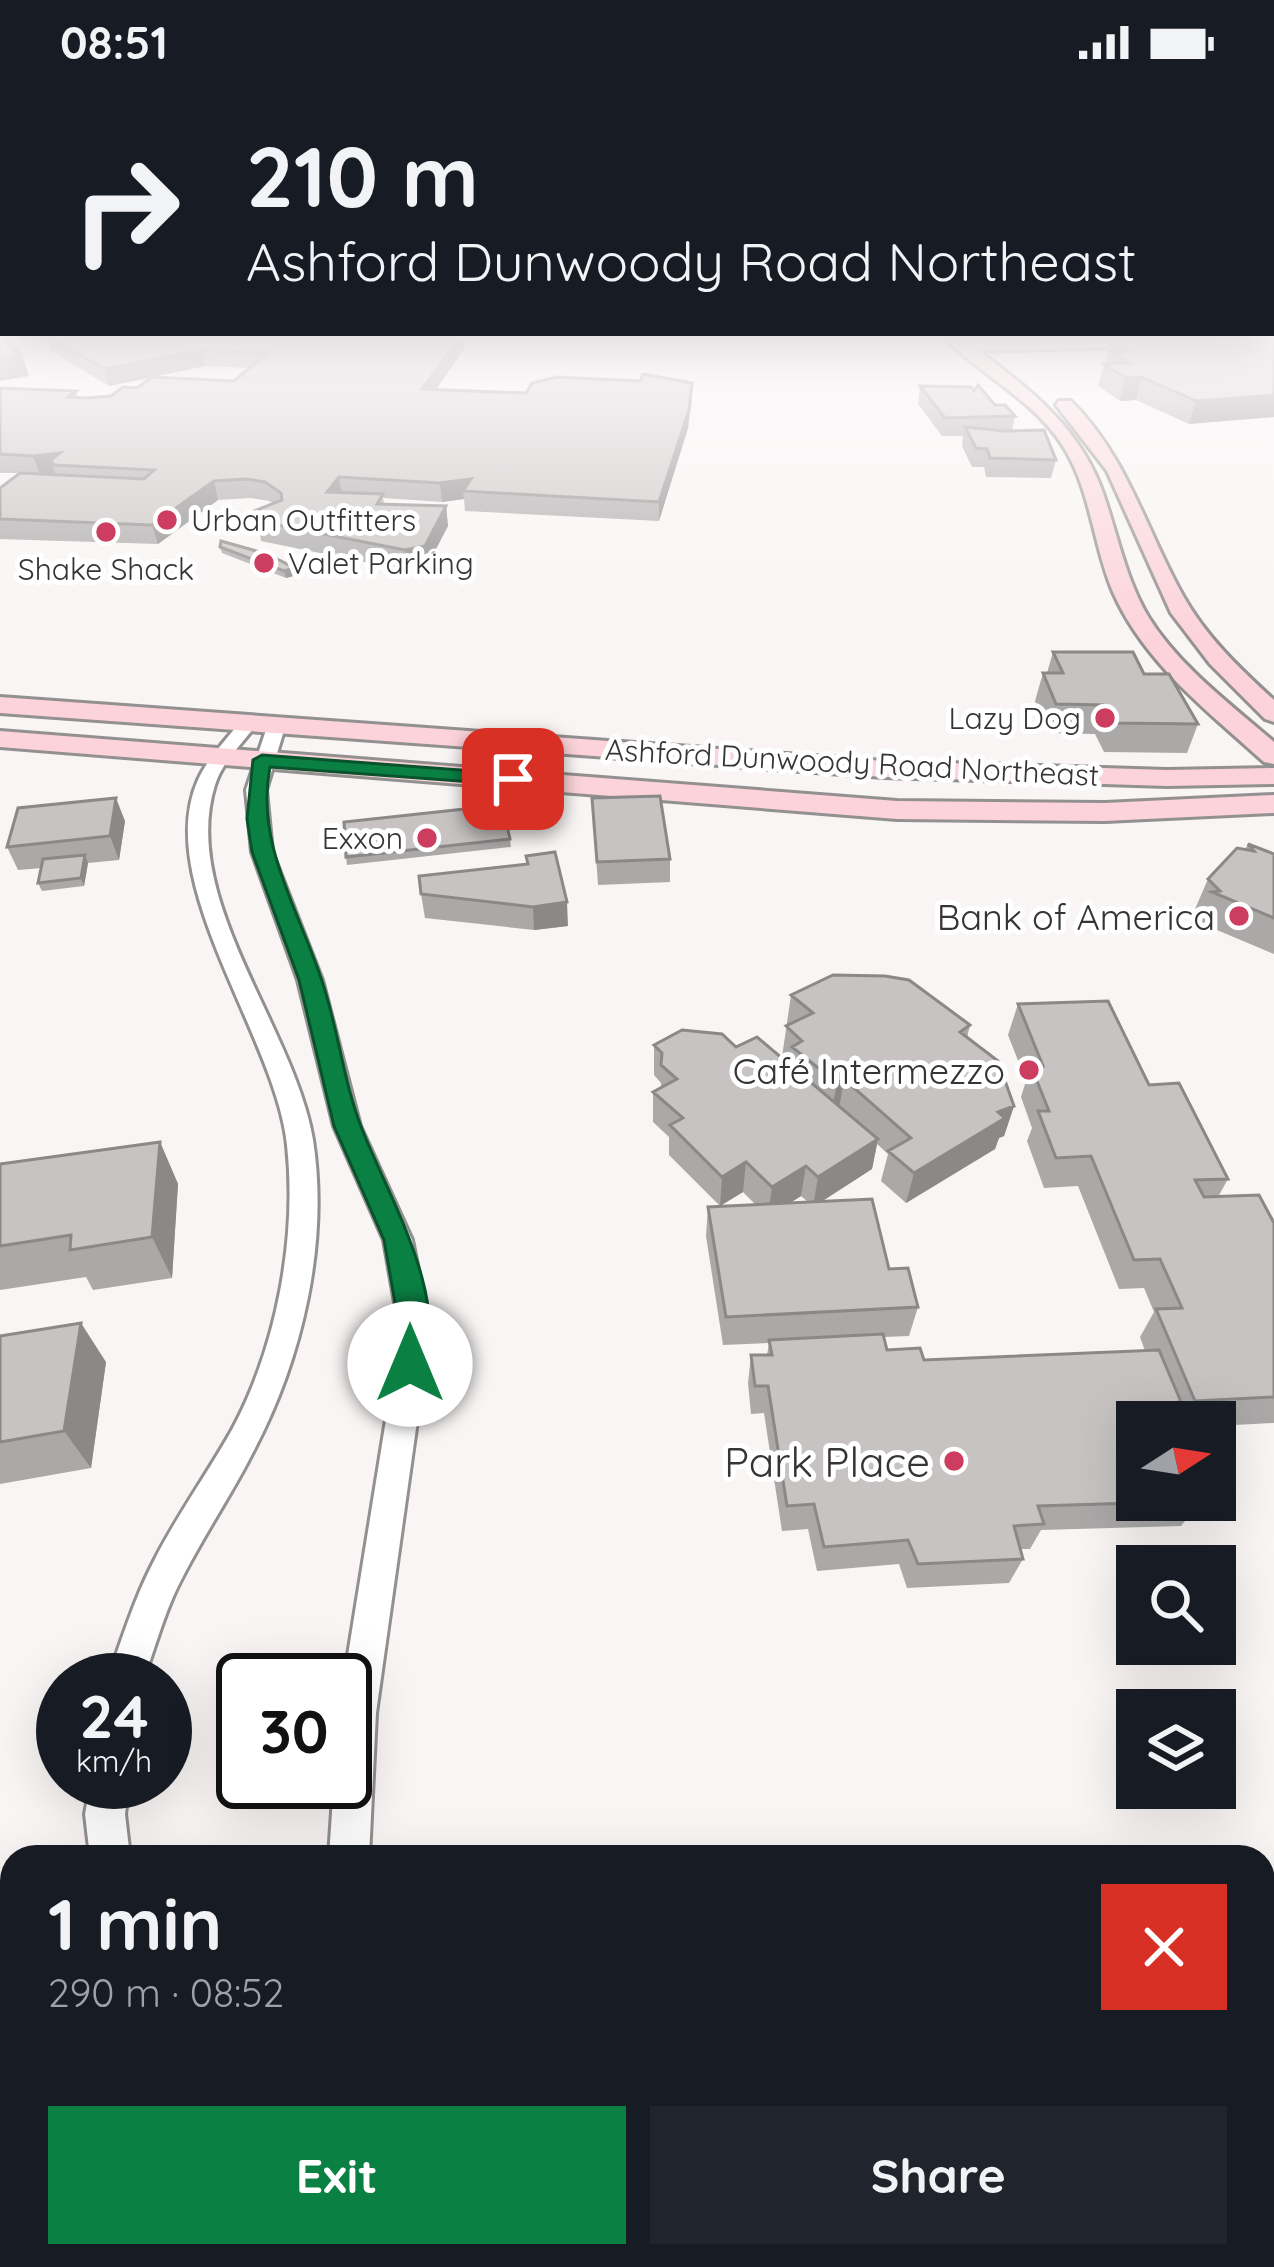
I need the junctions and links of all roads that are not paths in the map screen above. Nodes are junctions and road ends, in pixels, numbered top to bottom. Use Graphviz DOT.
graph roads {
  1 [pos="1066,437"];
  2 [pos="1097,437"];
  3 [pos="1108,550"];
  4 [pos="1150,551"];
  5 [pos="0,705"];
  6 [pos="1274,714"];
  7 [pos="247,725"];
  8 [pos="276,727"];
  9 [pos="1241,727"];
  10 [pos="0,739"];
  11 [pos="1274,756"];
  12 [pos="222,757"];
  13 [pos="262,760"];
  14 [pos="1274,776"];
  15 [pos="1206,778"];
  16 [pos="1265,807"];
  17 [pos="267,1030"];
  18 [pos="329,1062"];
  19 [pos="297,1116"];
  20 [pos="135,1653"];
  21 [pos="106,1809"];
  22 [pos="109,1845"];
  23 [pos="350,1845"];
  1 -- 3 [label="main road"];
  2 -- 4 [label="main road"];
  3 -- 4 [label="main road"];
  3 -- 9 [label="main road"];
  4 -- 6 [label="main road"];
  5 -- 7 [label="main road, Ashford Dunwoody Road Northeast"];
  7 -- 8 [label="main road, Ashford Dunwoody Road Northeast"];
  7 -- 12 [label="street"];
  8 -- 13 [label="street"];
  8 -- 15 [label="main road, Ashford Dunwoody Road Northeast"];
  9 -- 11 [label="main road"];
  9 -- 15 [label="main road"];
  10 -- 12 [label="main road, Ashford Dunwoody Road Northeast"];
  12 -- 13 [label="main road, Ashford Dunwoody Road Northeast"];
  12 -- 17 [label="street"];
  13 -- 16 [label="main road, Ashford Dunwoody Road Northeast"];
  13 -- 18 [label="street"];
  14 -- 15 [label="main road, Ashford Dunwoody Road Northeast"];
  17 -- 18 [label="street"];
  17 -- 19 [label="street"];
  18 -- 19 [label="street"];
  18 -- 23 [label="street"];
  19 -- 20 [label="street"];
  21 -- 22 [label="street"];
}
